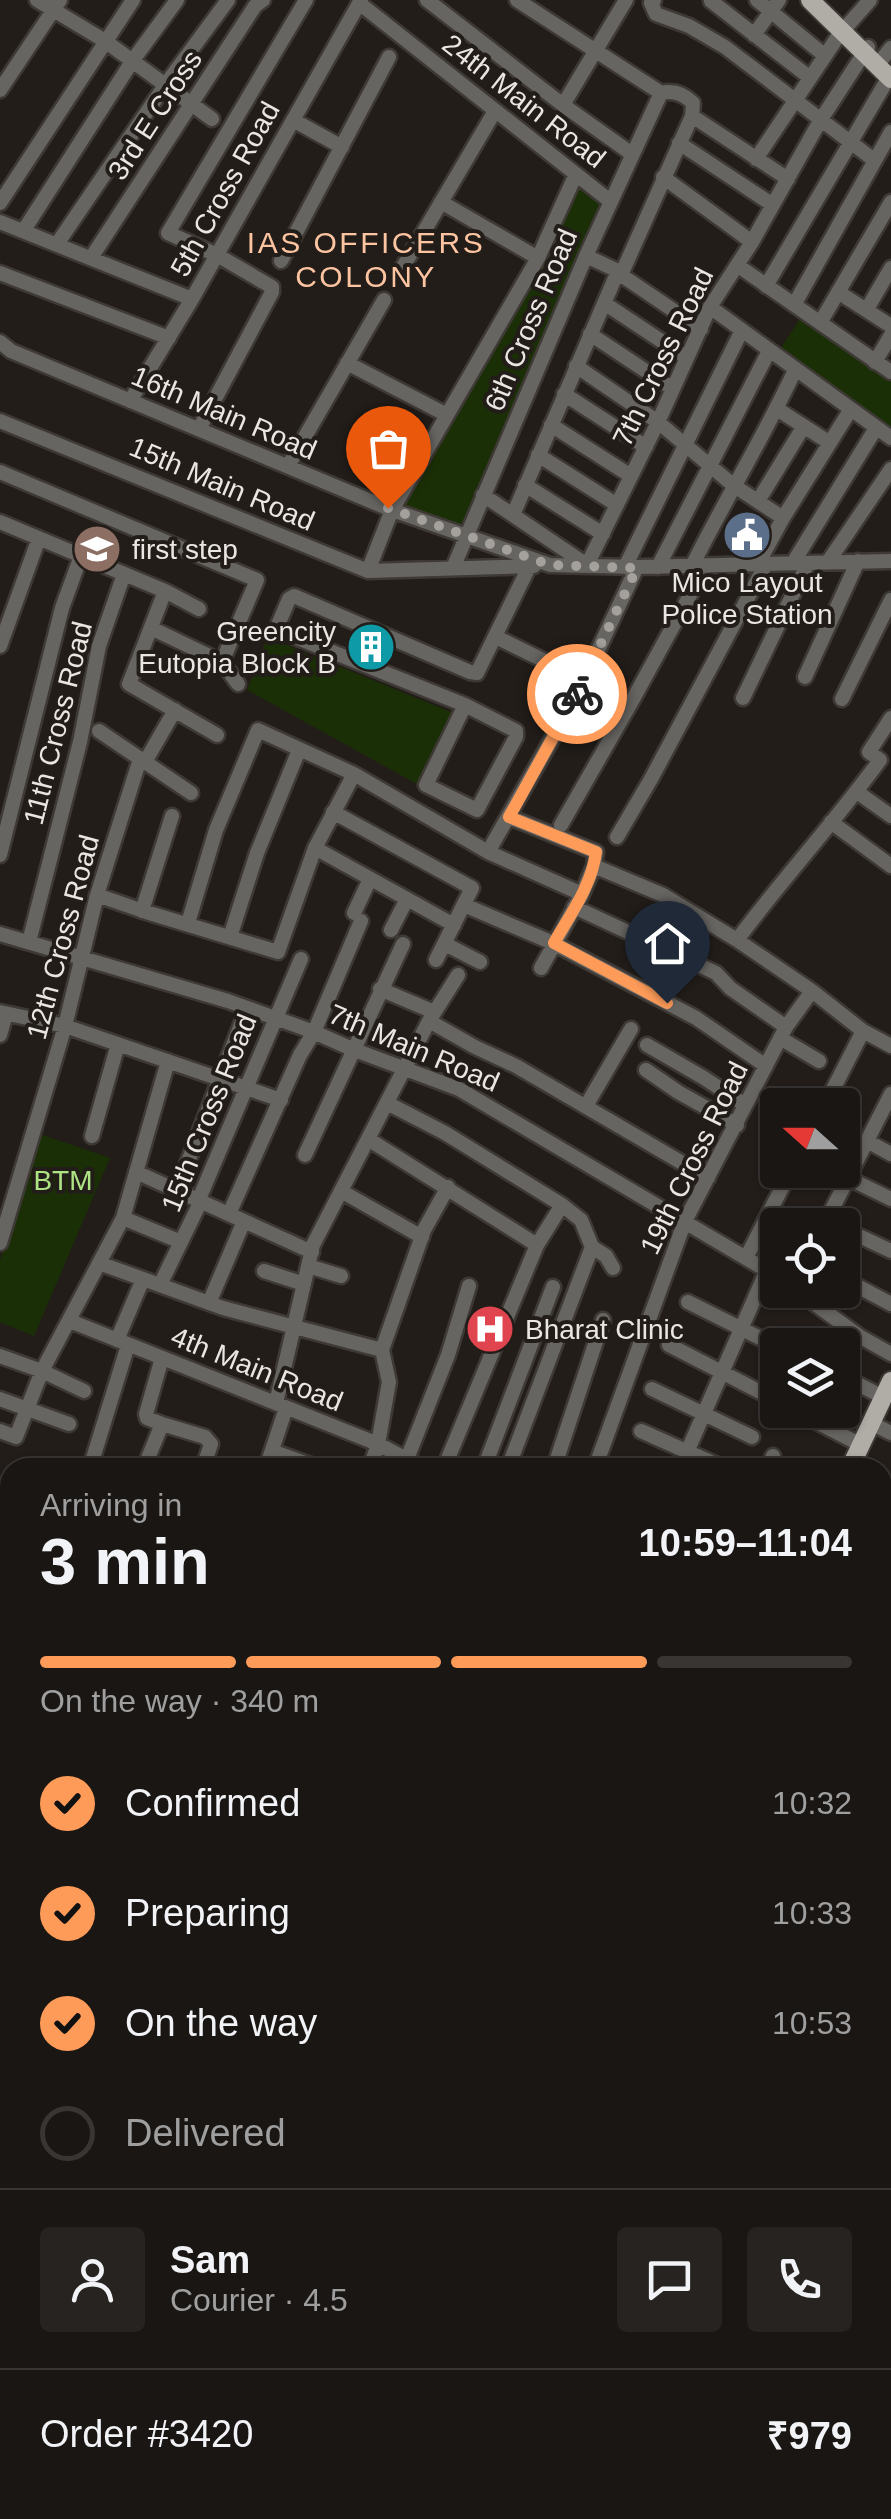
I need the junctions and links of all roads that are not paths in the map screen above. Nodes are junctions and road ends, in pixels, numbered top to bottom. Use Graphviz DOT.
graph roads {
  1 [pos="37,0"];
  2 [pos="133,0"];
  3 [pos="177,0"];
  4 [pos="228,0"];
  5 [pos="263,0"];
  6 [pos="306,0"];
  7 [pos="427,0"];
  8 [pos="517,0"];
  9 [pos="604,0"];
  10 [pos="711,0"];
  11 [pos="757,0"];
  12 [pos="810,0"];
  13 [pos="823,0"];
  14 [pos="870,0"];
  15 [pos="360,2"];
  16 [pos="652,2"];
  17 [pos="57,5"];
  18 [pos="623,5"];
  19 [pos="775,6"];
  20 [pos="689,26"];
  21 [pos="844,29"];
  22 [pos="754,35"];
  23 [pos="104,40"];
  24 [pos="596,51"];
  25 [pos="824,54"];
  26 [pos="389,56"];
  27 [pos="133,60"];
  28 [pos="882,61"];
  29 [pos="809,77"];
  30 [pos="166,84"];
  31 [pos="0,90"];
  32 [pos="661,93"];
  33 [pos="794,101"];
  34 [pos="191,105"];
  35 [pos="563,105"];
  36 [pos="496,111"];
  37 [pos="693,113"];
  38 [pos="212,119"];
  39 [pos="293,120"];
  40 [pos="820,121"];
  41 [pos="891,132"];
  42 [pos="850,142"];
  43 [pos="680,143"];
  44 [pos="342,146"];
  45 [pos="632,154"];
  46 [pos="756,158"];
  47 [pos="874,160"];
  48 [pos="576,174"];
  49 [pos="663,177"];
  50 [pos="788,178"];
  51 [pos="610,201"];
  52 [pos="441,202"];
  53 [pos="891,202"];
  54 [pos="0,203"];
  55 [pos="773,205"];
  56 [pos="0,222"];
  57 [pos="24,230"];
  58 [pos="752,242"];
  59 [pos="57,244"];
  60 [pos="216,255"];
  61 [pos="586,256"];
  62 [pos="91,258"];
  63 [pos="538,258"];
  64 [pos="281,261"];
  65 [pos="737,265"];
  66 [pos="891,268"];
  67 [pos="400,272"];
  68 [pos="0,273"];
  69 [pos="620,273"];
  70 [pos="766,286"];
  71 [pos="838,292"];
  72 [pos="192,299"];
  73 [pos="384,300"];
  74 [pos="604,303"];
  75 [pos="794,305"];
  76 [pos="710,307"];
  77 [pos="866,309"];
  78 [pos="820,323"];
  79 [pos="891,326"];
  80 [pos="701,328"];
  81 [pos="742,330"];
  82 [pos="590,334"];
  83 [pos="891,335"];
  84 [pos="169,338"];
  85 [pos="4,347"];
  86 [pos="769,351"];
  87 [pos="687,358"];
  88 [pos="876,362"];
  89 [pos="347,364"];
  90 [pos="576,366"];
  91 [pos="795,370"];
  92 [pos="891,372"];
  93 [pos="673,389"];
  94 [pos="564,394"];
  95 [pos="130,401"];
  96 [pos="777,409"];
  97 [pos="851,410"];
  98 [pos="446,415"];
  99 [pos="0,421"];
  100 [pos="658,422"];
  101 [pos="551,426"];
  102 [pos="804,426"];
  103 [pos="876,428"];
  104 [pos="198,429"];
  105 [pos="891,438"];
  106 [pos="830,443"];
  107 [pos="685,445"];
  108 [pos="646,448"];
  109 [pos="538,455"];
  110 [pos="288,466"];
  111 [pos="710,466"];
  112 [pos="891,468"];
  113 [pos="0,472"];
  114 [pos="631,476"];
  115 [pos="526,485"];
  116 [pos="733,485"];
  117 [pos="483,494"];
  118 [pos="758,501"];
  119 [pos="617,505"];
  120 [pos="392,510"];
  121 [pos="513,514"];
  122 [pos="783,518"];
  123 [pos="0,522"];
  124 [pos="603,534"];
  125 [pos="465,536"];
  126 [pos="39,538"];
  127 [pos="81,556"];
  128 [pos="888,557"];
  129 [pos="858,561"];
  130 [pos="828,562"];
  131 [pos="800,563"];
  132 [pos="762,564"];
  133 [pos="550,565"];
  134 [pos="529,566"];
  135 [pos="587,566"];
  136 [pos="699,566"];
  137 [pos="631,567"];
  138 [pos="658,567"];
  139 [pos="453,568"];
  140 [pos="368,572"];
  141 [pos="124,574"];
  142 [pos="166,590"];
  143 [pos="891,600"];
  144 [pos="199,609"];
  145 [pos="151,628"];
  146 [pos="496,637"];
  147 [pos="0,646"];
  148 [pos="222,662"];
  149 [pos="552,665"];
  150 [pos="806,677"];
  151 [pos="238,684"];
  152 [pos="744,698"];
  153 [pos="842,699"];
  154 [pos="465,706"];
  155 [pos="175,710"];
  156 [pos="891,718"];
  157 [pos="98,731"];
  158 [pos="218,735"];
  159 [pos="299,750"];
  160 [pos="142,761"];
  161 [pos="885,764"];
  162 [pos="354,774"];
  163 [pos="857,792"];
  164 [pos="192,793"];
  165 [pos="333,812"];
  166 [pos="172,816"];
  167 [pos="891,816"];
  168 [pos="509,817"];
  169 [pos="831,822"];
  170 [pos="560,824"];
  171 [pos="617,837"];
  172 [pos="315,848"];
  173 [pos="488,852"];
  174 [pos="0,855"];
  175 [pos="594,866"];
  176 [pos="891,866"];
  177 [pos="370,879"];
  178 [pos="97,895"];
  179 [pos="407,899"];
  180 [pos="578,901"];
  181 [pos="464,905"];
  182 [pos="142,911"];
  183 [pos="188,924"];
  184 [pos="454,925"];
  185 [pos="391,930"];
  186 [pos="0,934"];
  187 [pos="230,937"];
  188 [pos="736,940"];
  189 [pos="28,942"];
  190 [pos="554,943"];
  191 [pos="403,944"];
  192 [pos="445,944"];
  193 [pos="82,958"];
  194 [pos="301,960"];
  195 [pos="436,960"];
  196 [pos="480,962"];
  197 [pos="541,968"];
  198 [pos="458,976"];
  199 [pos="380,989"];
  200 [pos="812,991"];
  201 [pos="248,1009"];
  202 [pos="3,1012"];
  203 [pos="432,1016"];
  204 [pos="275,1018"];
  205 [pos="65,1026"];
  206 [pos="630,1029"];
  207 [pos="863,1031"];
  208 [pos="314,1032"];
  209 [pos="783,1032"];
  210 [pos="0,1035"];
  211 [pos="118,1044"];
  212 [pos="648,1046"];
  213 [pos="891,1046"];
  214 [pos="352,1050"];
  215 [pos="819,1061"];
  216 [pos="168,1062"];
  217 [pos="766,1066"];
  218 [pos="404,1068"];
  219 [pos="646,1070"];
  220 [pos="221,1078"];
  221 [pos="246,1086"];
  222 [pos="834,1088"];
  223 [pos="281,1100"];
  224 [pos="890,1100"];
  225 [pos="388,1103"];
  226 [pos="586,1106"];
  227 [pos="745,1106"];
  228 [pos="736,1125"];
  229 [pos="92,1136"];
  230 [pos="368,1139"];
  231 [pos="867,1141"];
  232 [pos="891,1154"];
  233 [pos="305,1155"];
  234 [pos="860,1155"];
  235 [pos="136,1172"];
  236 [pos="708,1178"];
  237 [pos="860,1184"];
  238 [pos="448,1187"];
  239 [pos="783,1188"];
  240 [pos="177,1190"];
  241 [pos="341,1190"];
  242 [pos="199,1199"];
  243 [pos="891,1200"];
  244 [pos="562,1204"];
  245 [pos="229,1214"];
  246 [pos="123,1218"];
  247 [pos="244,1221"];
  248 [pos="685,1222"];
  249 [pos="422,1237"];
  250 [pos="860,1238"];
  251 [pos="181,1242"];
  252 [pos="0,1243"];
  253 [pos="537,1245"];
  254 [pos="592,1247"];
  255 [pos="891,1252"];
  256 [pos="746,1258"];
  257 [pos="310,1259"];
  258 [pos="98,1263"];
  259 [pos="760,1266"];
  260 [pos="613,1268"];
  261 [pos="264,1270"];
  262 [pos="341,1276"];
  263 [pos="143,1279"];
  264 [pos="304,1284"];
  265 [pos="160,1285"];
  266 [pos="469,1286"];
  267 [pos="553,1287"];
  268 [pos="860,1288"];
  269 [pos="760,1295"];
  270 [pos="688,1302"];
  271 [pos="209,1303"];
  272 [pos="891,1304"];
  273 [pos="821,1308"];
  274 [pos="604,1320"];
  275 [pos="70,1322"];
  276 [pos="293,1328"];
  277 [pos="742,1329"];
  278 [pos="760,1338"];
  279 [pos="122,1342"];
  280 [pos="669,1345"];
  281 [pos="382,1350"];
  282 [pos="891,1354"];
  283 [pos="0,1356"];
  284 [pos="162,1358"];
  285 [pos="42,1371"];
  286 [pos="722,1372"];
  287 [pos="860,1383"];
  288 [pos="652,1389"];
  289 [pos="84,1391"];
  290 [pos="760,1392"];
  291 [pos="888,1393"];
  292 [pos="0,1398"];
  293 [pos="281,1405"];
  294 [pos="26,1408"];
  295 [pos="705,1413"];
  296 [pos="69,1424"];
  297 [pos="162,1424"];
  298 [pos="828,1428"];
  299 [pos="880,1428"];
  300 [pos="0,1431"];
  301 [pos="641,1431"];
  302 [pos="752,1437"];
  303 [pos="378,1444"];
  304 [pos="860,1445"];
  305 [pos="272,1450"];
  306 [pos="686,1450"];
  307 [pos="93,1458"];
  308 [pos="148,1458"];
  309 [pos="206,1458"];
  310 [pos="269,1458"];
  311 [pos="293,1458"];
  312 [pos="373,1458"];
  313 [pos="405,1458"];
  314 [pos="407,1458"];
  315 [pos="448,1458"];
  316 [pos="488,1458"];
  317 [pos="512,1458"];
  318 [pos="557,1458"];
  319 [pos="598,1458"];
  320 [pos="683,1458"];
  321 [pos="703,1458"];
  322 [pos="854,1458"];
  323 [pos="865,1458"];
  1 -- 17 [label="street"];
  2 -- 23 [label="street"];
  3 -- 27 [label="street"];
  4 -- 30 [label="street"];
  5 -- 34 [label="street, 3rd E Cross"];
  6 -- 60 [label="street"];
  7 -- 35 [label="street"];
  8 -- 24 [label="street"];
  9 -- 18 [label="street"];
  10 -- 20 [label="street"];
  10 -- 22 [label="street"];
  11 -- 19 [label="street"];
  12 -- 21 [label="main road"];
  13 -- 21 [label="main road"];
  14 -- 21 [label="street"];
  15 -- 36 [label="street, 24th Main Road"];
  15 -- 39 [label="street, 5th Cross Road"];
  16 -- 20 [label="street"];
  17 -- 23 [label="street"];
  17 -- 31 [label="street"];
  18 -- 24 [label="street"];
  19 -- 22 [label="street"];
  19 -- 25 [label="street"];
  20 -- 33 [label="street"];
  21 -- 25 [label="street"];
  21 -- 28 [label="main road"];
  22 -- 29 [label="street"];
  23 -- 27 [label="street"];
  23 -- 54 [label="street"];
  24 -- 32 [label="street"];
  24 -- 35 [label="street"];
  25 -- 29 [label="street"];
  26 -- 44 [label="street"];
  27 -- 30 [label="street"];
  27 -- 57 [label="street"];
  28 -- 40 [label="street, 7th Cross Road"];
  28 -- 42 [label="street"];
  29 -- 33 [label="street"];
  30 -- 34 [label="street"];
  30 -- 59 [label="street"];
  32 -- 37 [label="street"];
  32 -- 45 [label="street, 6th Cross Road"];
  33 -- 40 [label="street"];
  33 -- 46 [label="street"];
  34 -- 38 [label="street"];
  34 -- 62 [label="street, 3rd E Cross"];
  35 -- 45 [label="street"];
  36 -- 48 [label="street, 24th Main Road"];
  36 -- 52 [label="street"];
  37 -- 43 [label="street"];
  37 -- 46 [label="street"];
  39 -- 44 [label="street"];
  39 -- 60 [label="street, 5th Cross Road"];
  40 -- 42 [label="street"];
  40 -- 50 [label="street, 7th Cross Road"];
  41 -- 47 [label="street"];
  42 -- 47 [label="street"];
  42 -- 70 [label="street"];
  43 -- 49 [label="street"];
  43 -- 55 [label="street"];
  44 -- 64 [label="street"];
  45 -- 51 [label="street, 6th Cross Road"];
  46 -- 50 [label="street"];
  47 -- 75 [label="street"];
  48 -- 51 [label="street, 24th Main Road"];
  48 -- 63 [label="street"];
  49 -- 58 [label="street"];
  49 -- 69 [label="street"];
  50 -- 55 [label="street, 7th Cross Road"];
  51 -- 61 [label="street, 6th Cross Road"];
  52 -- 63 [label="street"];
  52 -- 67 [label="street"];
  53 -- 71 [label="street"];
  55 -- 58 [label="street, 7th Cross Road"];
  56 -- 57 [label="street"];
  57 -- 59 [label="street"];
  58 -- 65 [label="street, 7th Cross Road"];
  59 -- 62 [label="street"];
  60 -- 72 [label="street, 5th Cross Road"];
  60 -- 104 [label="street"];
  61 -- 69 [label="street"];
  61 -- 117 [label="street, 6th Cross Road"];
  62 -- 72 [label="street"];
  63 -- 98 [label="street"];
  65 -- 70 [label="street"];
  65 -- 76 [label="street, 7th Cross Road"];
  66 -- 77 [label="street"];
  68 -- 84 [label="street"];
  69 -- 74 [label="street"];
  69 -- 80 [label="street"];
  70 -- 75 [label="street"];
  71 -- 77 [label="street"];
  71 -- 78 [label="street"];
  72 -- 84 [label="street, 5th Cross Road"];
  73 -- 89 [label="street"];
  74 -- 82 [label="street"];
  74 -- 87 [label="street"];
  75 -- 78 [label="street"];
  76 -- 80 [label="street, 7th Cross Road"];
  76 -- 81 [label="street"];
  77 -- 79 [label="street"];
  78 -- 88 [label="street"];
  80 -- 87 [label="street, 7th Cross Road"];
  81 -- 86 [label="street"];
  81 -- 107 [label="street"];
  82 -- 90 [label="street"];
  82 -- 93 [label="street"];
  83 -- 88 [label="street"];
  84 -- 95 [label="street, 5th Cross Road"];
  85 -- 95 [label="street, 16th Main Road"];
  86 -- 91 [label="street"];
  86 -- 111 [label="street"];
  87 -- 93 [label="street, 7th Cross Road"];
  88 -- 92 [label="street"];
  89 -- 98 [label="street"];
  89 -- 110 [label="street"];
  90 -- 94 [label="street"];
  90 -- 100 [label="street"];
  91 -- 96 [label="street"];
  91 -- 97 [label="street"];
  93 -- 100 [label="street, 7th Cross Road"];
  94 -- 101 [label="street"];
  94 -- 108 [label="street"];
  95 -- 104 [label="street, 16th Main Road"];
  96 -- 102 [label="street"];
  96 -- 116 [label="street"];
  97 -- 103 [label="street"];
  97 -- 106 [label="street"];
  98 -- 120 [label="street"];
  99 -- 140 [label="street, 15th Main Road"];
  100 -- 107 [label="street"];
  100 -- 108 [label="street, 7th Cross Road"];
  101 -- 109 [label="street"];
  101 -- 114 [label="street"];
  102 -- 106 [label="street"];
  102 -- 118 [label="street"];
  103 -- 105 [label="street"];
  103 -- 131 [label="street"];
  104 -- 110 [label="street, 16th Main Road"];
  106 -- 122 [label="street"];
  107 -- 111 [label="street"];
  107 -- 137 [label="street"];
  108 -- 114 [label="street, 7th Cross Road"];
  109 -- 115 [label="street"];
  109 -- 119 [label="street"];
  110 -- 120 [label="street, 16th Main Road"];
  111 -- 116 [label="street"];
  111 -- 138 [label="street"];
  112 -- 130 [label="street"];
  113 -- 148 [label="street"];
  114 -- 119 [label="street, 7th Cross Road"];
  115 -- 121 [label="street"];
  115 -- 124 [label="street"];
  116 -- 118 [label="street"];
  116 -- 136 [label="street"];
  117 -- 121 [label="street"];
  117 -- 125 [label="street, 6th Cross Road"];
  118 -- 122 [label="street"];
  119 -- 124 [label="street, 7th Cross Road"];
  120 -- 125 [label="street, 16th Main Road"];
  120 -- 140 [label="street"];
  121 -- 135 [label="street"];
  122 -- 132 [label="street"];
  123 -- 126 [label="street"];
  124 -- 135 [label="street, 7th Cross Road"];
  125 -- 133 [label="street, 16th Main Road"];
  125 -- 139 [label="street, 6th Cross Road"];
  126 -- 127 [label="street"];
  126 -- 147 [label="street"];
  127 -- 141 [label="street"];
  127 -- 174 [label="street"];
  128 -- 129 [label="street, 16th Main Road"];
  129 -- 130 [label="street, 16th Main Road"];
  129 -- 150 [label="street"];
  130 -- 131 [label="street, 16th Main Road"];
  131 -- 132 [label="street, 16th Main Road"];
  131 -- 152 [label="street"];
  132 -- 136 [label="street, 16th Main Road"];
  132 -- 171 [label="street"];
  133 -- 134 [label="street, 15th Main Road"];
  133 -- 135 [label="street, 16th Main Road"];
  134 -- 139 [label="street, 15th Main Road"];
  134 -- 146 [label="street"];
  135 -- 137 [label="street, 16th Main Road"];
  136 -- 138 [label="street, 16th Main Road"];
  136 -- 170 [label="street"];
  137 -- 138 [label="street, 16th Main Road"];
  137 -- 168 [label="street"];
  139 -- 140 [label="street, 15th Main Road"];
  141 -- 142 [label="street"];
  141 -- 189 [label="street, 11th Cross Road"];
  142 -- 144 [label="street"];
  142 -- 145 [label="street"];
  143 -- 153 [label="street"];
  145 -- 148 [label="street"];
  145 -- 155 [label="street"];
  146 -- 149 [label="street"];
  146 -- 154 [label="street"];
  148 -- 151 [label="street"];
  154 -- 154 [label="street"];
  155 -- 158 [label="street"];
  155 -- 160 [label="street, 12th Cross Road"];
  156 -- 161 [label="street"];
  157 -- 160 [label="street"];
  159 -- 162 [label="street"];
  159 -- 183 [label="street"];
  159 -- 187 [label="street"];
  160 -- 164 [label="street"];
  160 -- 178 [label="street, 12th Cross Road"];
  161 -- 163 [label="street"];
  162 -- 165 [label="street"];
  162 -- 173 [label="street"];
  163 -- 167 [label="street"];
  163 -- 169 [label="street"];
  165 -- 172 [label="street"];
  165 -- 181 [label="street"];
  166 -- 182 [label="street"];
  168 -- 173 [label="street"];
  168 -- 175 [label="street"];
  169 -- 176 [label="street"];
  169 -- 188 [label="street"];
  172 -- 177 [label="street"];
  172 -- 187 [label="street"];
  173 -- 180 [label="street"];
  175 -- 180 [label="street"];
  175 -- 188 [label="street"];
  177 -- 179 [label="street"];
  177 -- 208 [label="street"];
  178 -- 182 [label="street"];
  178 -- 193 [label="street, 12th Cross Road"];
  179 -- 184 [label="street"];
  179 -- 185 [label="street"];
  180 -- 190 [label="street"];
  180 -- 209 [label="street"];
  181 -- 184 [label="street"];
  181 -- 190 [label="street"];
  182 -- 183 [label="street"];
  183 -- 187 [label="street"];
  184 -- 192 [label="street"];
  186 -- 189 [label="street, 7th Main Road"];
  188 -- 200 [label="street"];
  189 -- 193 [label="street, 7th Main Road"];
  190 -- 197 [label="street"];
  190 -- 217 [label="street"];
  191 -- 199 [label="street"];
  192 -- 195 [label="street"];
  192 -- 196 [label="street"];
  193 -- 201 [label="street, 7th Main Road"];
  193 -- 205 [label="street, 12th Cross Road"];
  194 -- 204 [label="street, 15th Cross Road"];
  198 -- 203 [label="street"];
  199 -- 203 [label="street, 7th Main Road"];
  199 -- 214 [label="street"];
  200 -- 207 [label="street"];
  200 -- 209 [label="street, 19th Cross Road"];
  201 -- 204 [label="street, 7th Main Road"];
  201 -- 220 [label="street"];
  202 -- 205 [label="street"];
  202 -- 210 [label="street"];
  203 -- 218 [label="street"];
  203 -- 226 [label="street, 7th Main Road"];
  204 -- 208 [label="street, 7th Main Road"];
  204 -- 221 [label="street, 15th Cross Road"];
  205 -- 211 [label="street"];
  205 -- 252 [label="street, 12th Cross Road"];
  206 -- 226 [label="street"];
  207 -- 213 [label="street"];
  207 -- 222 [label="street"];
  208 -- 214 [label="street, 7th Main Road"];
  208 -- 223 [label="street"];
  209 -- 215 [label="street"];
  209 -- 217 [label="street, 19th Cross Road"];
  211 -- 216 [label="street"];
  211 -- 229 [label="street"];
  212 -- 227 [label="street"];
  214 -- 218 [label="street, 7th Main Road"];
  214 -- 233 [label="street"];
  216 -- 220 [label="street"];
  216 -- 235 [label="street"];
  217 -- 227 [label="street, 19th Cross Road"];
  218 -- 225 [label="street"];
  218 -- 248 [label="street, 7th Main Road"];
  219 -- 228 [label="street"];
  220 -- 221 [label="street"];
  220 -- 240 [label="street"];
  221 -- 223 [label="street"];
  221 -- 242 [label="street, 15th Cross Road"];
  223 -- 245 [label="street"];
  224 -- 231 [label="street"];
  225 -- 230 [label="street"];
  225 -- 244 [label="street"];
  226 -- 236 [label="street, 7th Main Road"];
  227 -- 228 [label="street, 19th Cross Road"];
  228 -- 236 [label="street, 19th Cross Road"];
  230 -- 238 [label="street"];
  230 -- 241 [label="street"];
  231 -- 232 [label="street"];
  231 -- 234 [label="street"];
  235 -- 240 [label="street"];
  235 -- 246 [label="street"];
  236 -- 248 [label="street, 19th Cross Road"];
  237 -- 243 [label="street"];
  238 -- 249 [label="street"];
  238 -- 253 [label="street"];
  239 -- 256 [label="street"];
  240 -- 242 [label="street"];
  241 -- 249 [label="street"];
  241 -- 257 [label="street"];
  242 -- 245 [label="street"];
  242 -- 251 [label="street, 15th Cross Road"];
  244 -- 253 [label="street"];
  244 -- 254 [label="street"];
  245 -- 247 [label="street"];
  246 -- 251 [label="street"];
  246 -- 258 [label="street"];
  247 -- 257 [label="street"];
  247 -- 271 [label="street"];
  248 -- 256 [label="street, 7th Main Road"];
  248 -- 319 [label="street, 19th Cross Road"];
  249 -- 281 [label="street"];
  250 -- 255 [label="street"];
  251 -- 265 [label="street, 15th Cross Road"];
  253 -- 315 [label="street"];
  254 -- 260 [label="street"];
  254 -- 317 [label="street"];
  256 -- 259 [label="street, 7th Main Road"];
  257 -- 262 [label="street"];
  257 -- 264 [label="street"];
  258 -- 263 [label="street"];
  258 -- 275 [label="street"];
  261 -- 264 [label="street"];
  263 -- 265 [label="street"];
  263 -- 279 [label="street"];
  264 -- 276 [label="street"];
  265 -- 271 [label="street"];
  266 -- 314 [label="street"];
  267 -- 316 [label="street"];
  268 -- 272 [label="street"];
  269 -- 277 [label="street"];
  270 -- 277 [label="street"];
  271 -- 276 [label="street"];
  273 -- 282 [label="street"];
  274 -- 318 [label="street"];
  275 -- 279 [label="street, 4th Main Road"];
  275 -- 285 [label="street"];
  276 -- 281 [label="street"];
  276 -- 293 [label="street"];
  277 -- 278 [label="street"];
  277 -- 286 [label="street"];
  279 -- 284 [label="street, 4th Main Road"];
  279 -- 307 [label="street"];
  280 -- 286 [label="street"];
  281 -- 303 [label="street"];
  283 -- 285 [label="street"];
  284 -- 293 [label="street, 4th Main Road"];
  284 -- 297 [label="street"];
  285 -- 289 [label="street"];
  285 -- 294 [label="street"];
  286 -- 290 [label="street"];
  286 -- 295 [label="street"];
  287 -- 291 [label="street"];
  288 -- 295 [label="street"];
  291 -- 299 [label="main road"];
  292 -- 294 [label="street"];
  293 -- 303 [label="street, 4th Main Road"];
  293 -- 305 [label="street"];
  294 -- 296 [label="street"];
  294 -- 300 [label="street"];
  295 -- 302 [label="street"];
  295 -- 306 [label="street"];
  297 -- 308 [label="street"];
  297 -- 309 [label="street"];
  298 -- 304 [label="street"];
  299 -- 304 [label="main road"];
  299 -- 323 [label="main road"];
  301 -- 306 [label="street"];
  303 -- 312 [label="street"];
  303 -- 313 [label="street, 4th Main Road"];
  304 -- 322 [label="main road"];
  305 -- 310 [label="street"];
  305 -- 311 [label="street"];
  306 -- 320 [label="street"];
  306 -- 321 [label="street"];
}
